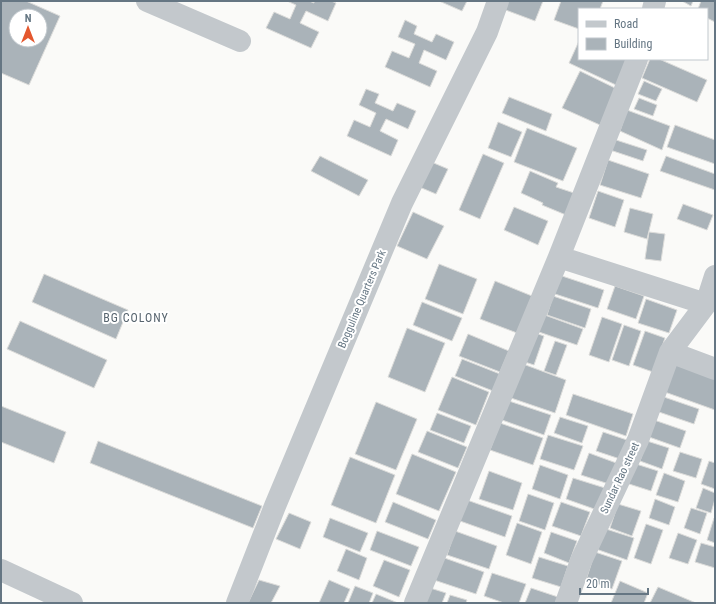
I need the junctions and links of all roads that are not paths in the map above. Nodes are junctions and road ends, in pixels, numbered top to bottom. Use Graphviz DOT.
graph roads {
  1 [pos="147,1"];
  2 [pos="498,1"];
  3 [pos="240,41"];
  4 [pos="638,60"];
  5 [pos="559,257"];
  6 [pos="715,276"];
  7 [pos="706,304"];
  8 [pos="670,352"];
  9 [pos="715,369"];
  10 [pos="1,570"];
  11 [pos="72,603"];
  12 [pos="237,603"];
  13 [pos="415,603"];
  14 [pos="566,603"];
  1 -- 3 [label="street"];
  2 -- 12 [label="street, Bogguline Quarters Park"];
  4 -- 5 [label="street"];
  5 -- 7 [label="street"];
  5 -- 13 [label="street"];
  6 -- 7 [label="street, Sundar Rao street"];
  7 -- 8 [label="street, Sundar Rao street"];
  8 -- 9 [label="street"];
  8 -- 14 [label="street, Sundar Rao street"];
  10 -- 11 [label="street"];
}
